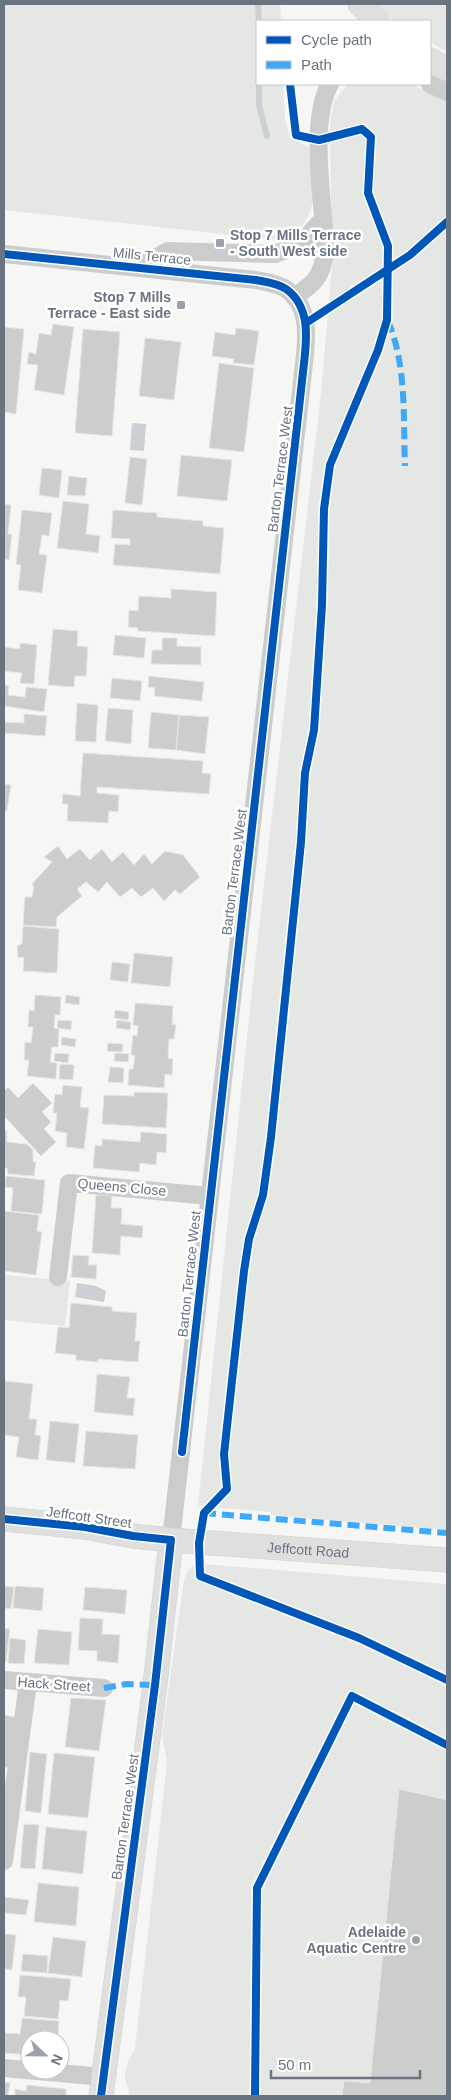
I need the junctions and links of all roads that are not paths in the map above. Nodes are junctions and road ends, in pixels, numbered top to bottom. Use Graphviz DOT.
graph roads {
  1 [pos="360,4"];
  2 [pos="376,20"];
  3 [pos="431,61"];
  4 [pos="447,69"];
  5 [pos="431,84"];
  6 [pos="330,85"];
  7 [pos="447,92"];
  8 [pos="323,218"];
  9 [pos="4,254"];
  10 [pos="139,267"];
  11 [pos="294,297"];
  12 [pos="210,1196"];
  13 [pos="58,1277"];
  14 [pos="4,1519"];
  15 [pos="171,1540"];
  16 [pos="447,1560"];
  17 [pos="4,1680"];
  18 [pos="28,1683"];
  19 [pos="104,1688"];
  20 [pos="4,1861"];
  21 [pos="4,2068"];
  22 [pos="102,2087"];
  1 -- 2 [label="street"];
  3 -- 4 [label="street"];
  5 -- 7 [label="street"];
  6 -- 8 [label="street"];
  8 -- 10 [label="street"];
  8 -- 11 [label="street"];
  9 -- 10 [label="street, Mills Terrace"];
  10 -- 11 [label="street, Mills Terrace"];
  11 -- 12 [label="street, Barton Terrace West"];
  12 -- 13 [label="street, Queens Close"];
  12 -- 15 [label="street, Barton Terrace West"];
  14 -- 15 [label="street, Jeffcott Street"];
  15 -- 16 [label="street, Jeffcott Road"];
  15 -- 22 [label="street, Barton Terrace West"];
  17 -- 18 [label="street, Hack Street"];
  18 -- 19 [label="street, Hack Street"];
  18 -- 20 [label="street"];
  21 -- 22 [label="street"];
}
